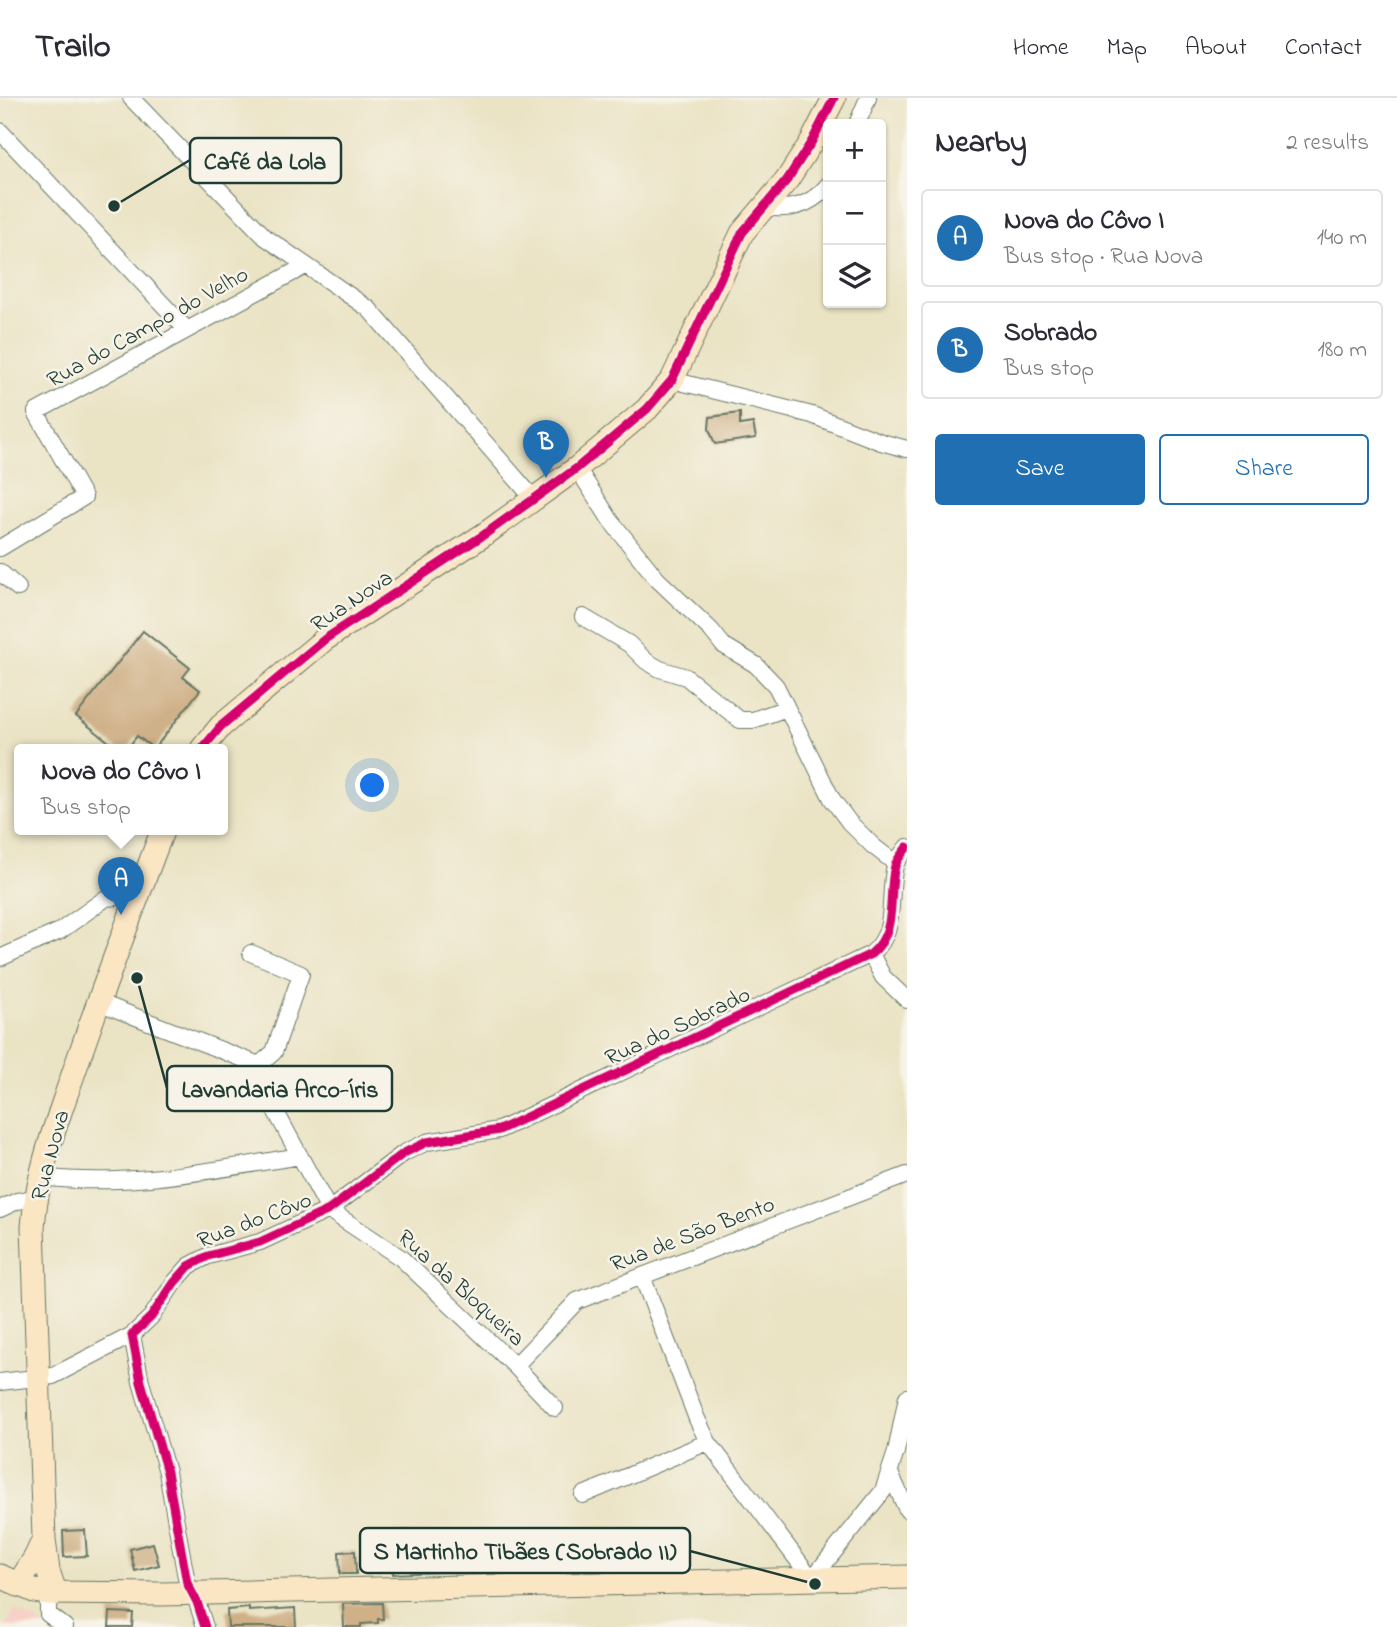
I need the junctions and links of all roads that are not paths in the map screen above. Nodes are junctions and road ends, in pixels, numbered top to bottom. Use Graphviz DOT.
graph roads {
  1 [pos="131,98"];
  2 [pos="834,98"];
  3 [pos="868,98"];
  4 [pos="859,119"];
  5 [pos="0,131"];
  6 [pos="823,190"];
  7 [pos="765,207"];
  8 [pos="305,266"];
  9 [pos="187,330"];
  10 [pos="672,380"];
  11 [pos="907,449"];
  12 [pos="577,468"];
  13 [pos="533,498"];
  14 [pos="0,548"];
  15 [pos="0,572"];
  16 [pos="18,588"];
  17 [pos="583,617"];
  18 [pos="787,708"];
  19 [pos="206,744"];
  20 [pos="161,835"];
  21 [pos="907,847"];
  22 [pos="895,863"];
  23 [pos="138,895"];
  24 [pos="251,953"];
  25 [pos="871,954"];
  26 [pos="0,958"];
  27 [pos="907,1000"];
  28 [pos="98,1002"];
  29 [pos="259,1065"];
  30 [pos="499,1130"];
  31 [pos="300,1156"];
  32 [pos="907,1175"];
  33 [pos="38,1188"];
  34 [pos="0,1209"];
  35 [pos="329,1210"];
  36 [pos="642,1276"];
  37 [pos="132,1335"];
  38 [pos="515,1366"];
  39 [pos="37,1379"];
  40 [pos="0,1382"];
  41 [pos="907,1397"];
  42 [pos="555,1408"];
  43 [pos="708,1442"];
  44 [pos="890,1473"];
  45 [pos="583,1495"];
  46 [pos="907,1510"];
  47 [pos="44,1539"];
  48 [pos="907,1577"];
  49 [pos="811,1579"];
  50 [pos="9,1580"];
  51 [pos="52,1593"];
  52 [pos="191,1594"];
  53 [pos="65,1627"];
  54 [pos="205,1627"];
  1 -- 8 [label="street"];
  2 -- 7 [label="street, Rua Nova"];
  3 -- 4 [label="street"];
  5 -- 9 [label="street"];
  6 -- 7 [label="street"];
  7 -- 10 [label="street, Rua Nova"];
  8 -- 9 [label="street, Rua do Campo do Velho"];
  8 -- 13 [label="street"];
  9 -- 14 [label="street, Rua do Campo do Velho"];
  10 -- 11 [label="street"];
  10 -- 12 [label="street, Rua Nova"];
  12 -- 13 [label="street, Rua Nova"];
  12 -- 18 [label="street"];
  13 -- 19 [label="street, Rua Nova"];
  15 -- 16 [label="street"];
  17 -- 18 [label="street"];
  18 -- 22 [label="street"];
  20 -- 23 [label="street, Rua Nova"];
  21 -- 22 [label="street"];
  22 -- 25 [label="street"];
  23 -- 26 [label="street"];
  23 -- 28 [label="street, Rua Nova"];
  24 -- 29 [label="street"];
  25 -- 27 [label="street"];
  25 -- 30 [label="street, Rua do Sobrado"];
  28 -- 29 [label="street"];
  28 -- 33 [label="street, Rua Nova"];
  29 -- 31 [label="street"];
  30 -- 35 [label="street, Rua do Côvo"];
  31 -- 33 [label="street"];
  31 -- 35 [label="street"];
  32 -- 36 [label="street, Rua de São Bento"];
  33 -- 34 [label="street"];
  33 -- 39 [label="street, Rua Nova"];
  35 -- 37 [label="street, Rua do Côvo"];
  35 -- 38 [label="street, Rua da Bloqueira"];
  36 -- 38 [label="street, Rua de São Bento"];
  36 -- 43 [label="street"];
  37 -- 39 [label="street, Rua do Côvo"];
  37 -- 52 [label="street"];
  38 -- 42 [label="street, Rua da Bloqueira"];
  39 -- 40 [label="street, Rua do Côvo"];
  39 -- 47 [label="street, Rua Nova"];
  41 -- 44 [label="street"];
  43 -- 45 [label="street"];
  43 -- 49 [label="street"];
  44 -- 46 [label="street"];
  44 -- 49 [label="street"];
  47 -- 50 [label="street"];
  47 -- 51 [label="street, Rua Nova"];
  48 -- 49 [label="street"];
  49 -- 52 [label="street"];
  50 -- 51 [label="street"];
  51 -- 52 [label="street"];
  51 -- 53 [label="street"];
  52 -- 54 [label="street"];
}
